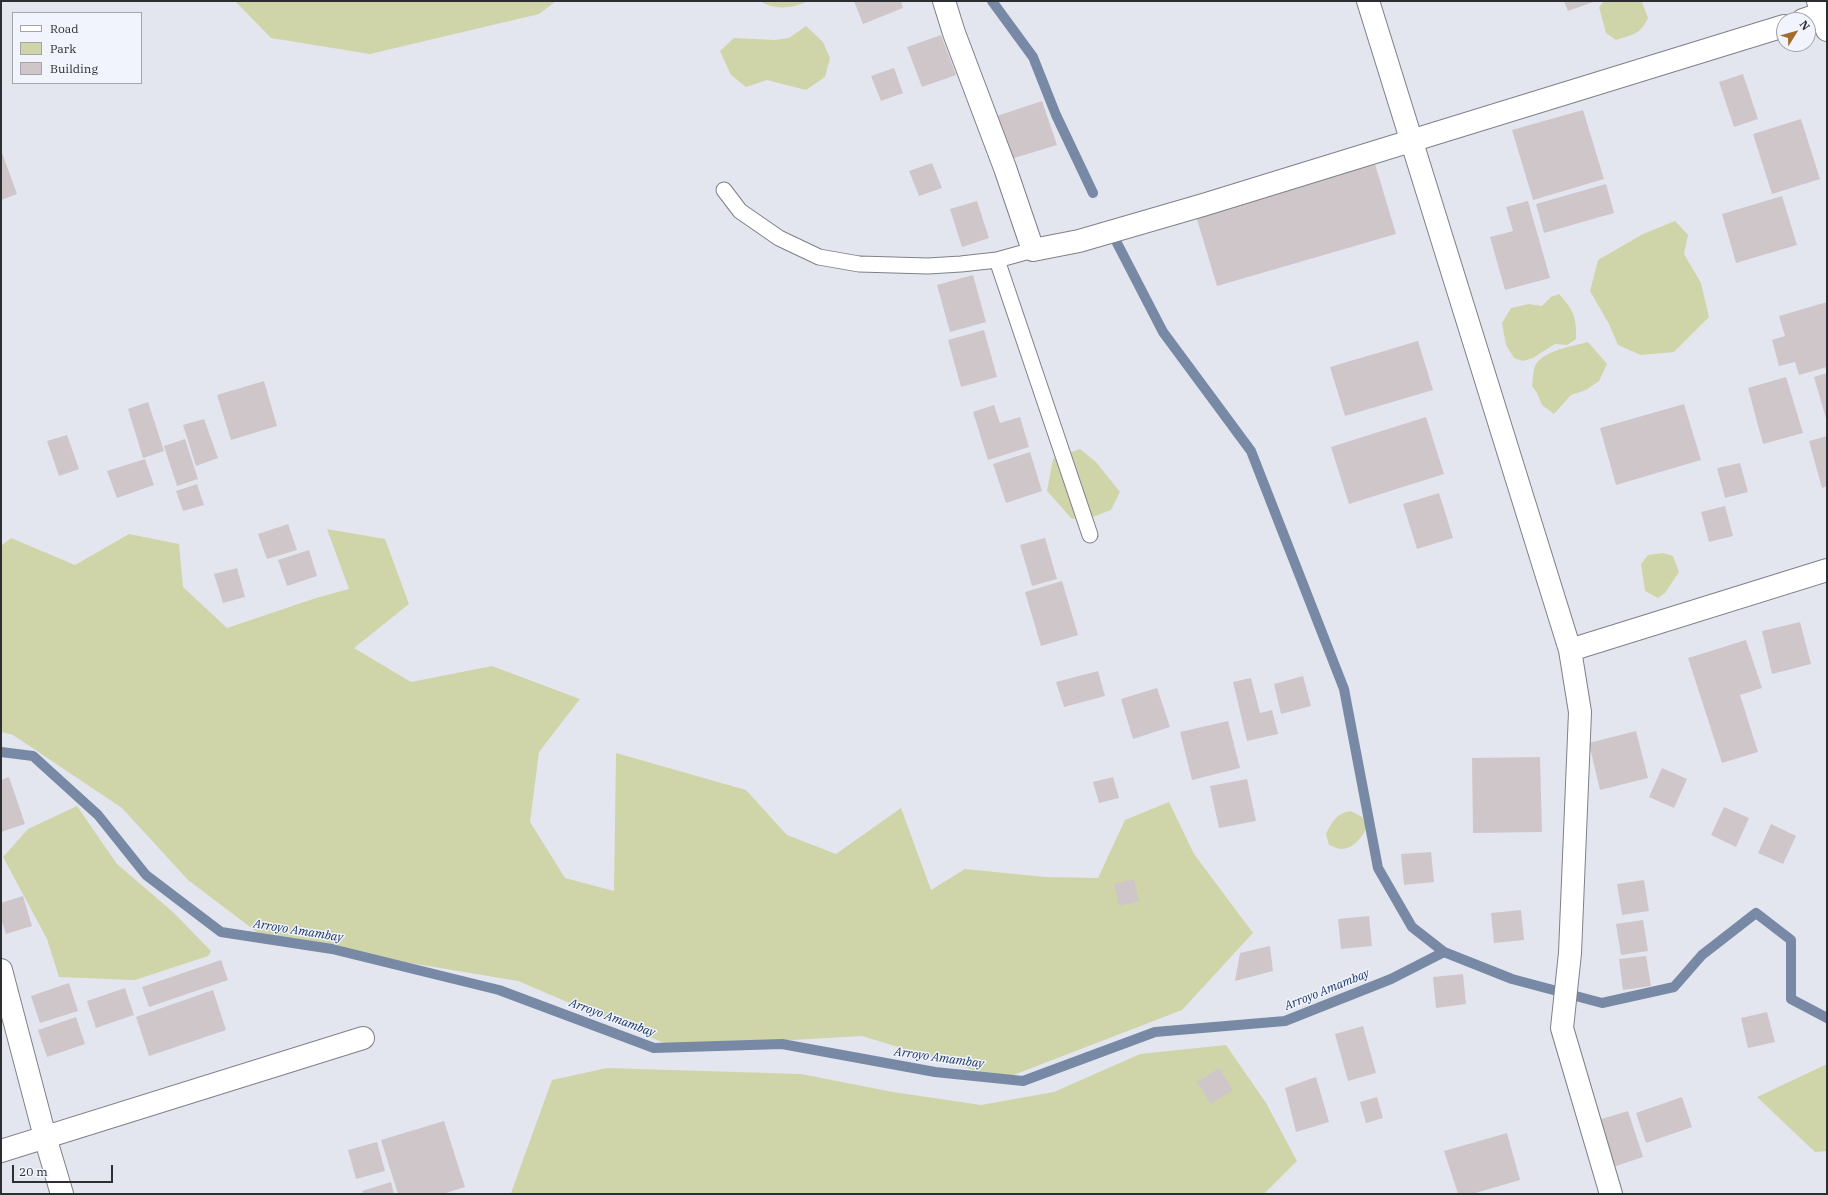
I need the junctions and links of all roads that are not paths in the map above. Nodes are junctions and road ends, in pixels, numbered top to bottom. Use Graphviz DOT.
graph roads {
  1 [pos="944,1"];
  2 [pos="1368,1"];
  3 [pos="1776,28"];
  4 [pos="1411,142"];
  5 [pos="724,190"];
  6 [pos="1033,250"];
  7 [pos="997,260"];
  8 [pos="1090,535"];
  9 [pos="1827,570"];
  10 [pos="1570,650"];
  11 [pos="1,970"];
  12 [pos="363,1038"];
  13 [pos="45,1137"];
  14 [pos="1,1151"];
  15 [pos="62,1194"];
  16 [pos="1611,1194"];
  1 -- 6 [label="street"];
  2 -- 4 [label="street"];
  3 -- 4 [label="street"];
  4 -- 6 [label="street"];
  4 -- 10 [label="street"];
  5 -- 7 [label="lane"];
  6 -- 7 [label="lane"];
  7 -- 8 [label="lane"];
  9 -- 10 [label="street"];
  10 -- 16 [label="street"];
  11 -- 13 [label="street"];
  12 -- 13 [label="street"];
  13 -- 14 [label="street"];
  13 -- 15 [label="street"];
}
